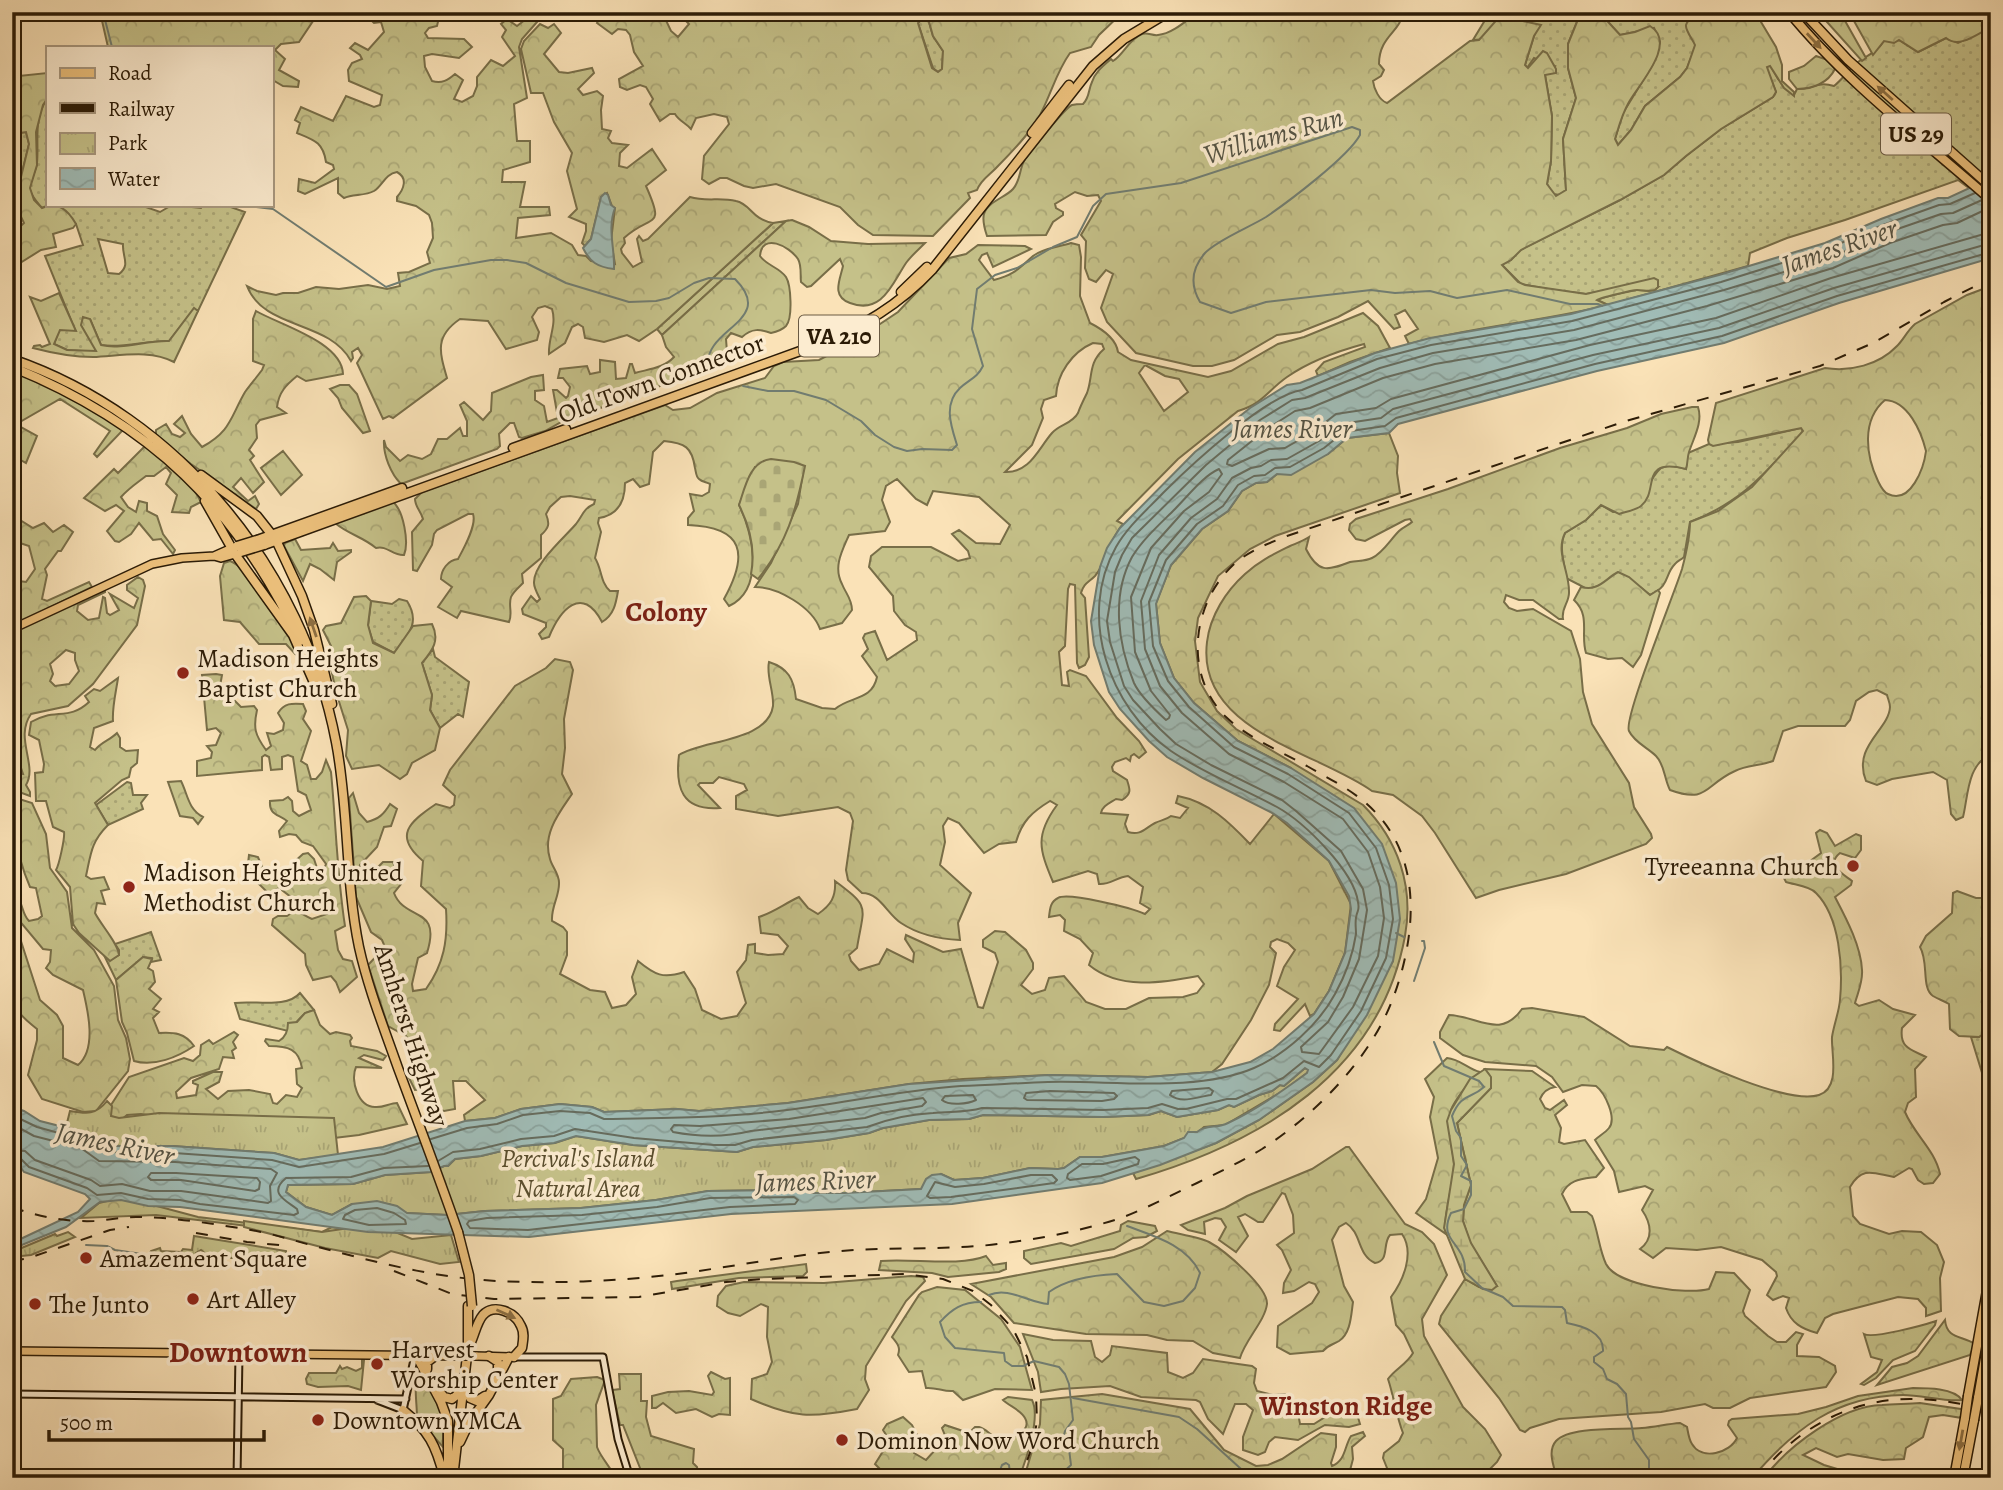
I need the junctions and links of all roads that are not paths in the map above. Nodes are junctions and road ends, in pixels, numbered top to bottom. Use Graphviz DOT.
graph roads {
  1 [pos="1157,12"];
  2 [pos="1169,12"];
  3 [pos="1789,12"];
  4 [pos="1803,12"];
  5 [pos="1991,187"];
  6 [pos="1991,200"];
  7 [pos="13,364"];
  8 [pos="155,440"];
  9 [pos="184,474"];
  10 [pos="274,537"];
  11 [pos="236,550"];
  12 [pos="12,629"];
  13 [pos="322,701"];
  14 [pos="336,742"];
  15 [pos="12,999"];
  16 [pos="12,1073"];
  17 [pos="412,1113"];
  18 [pos="1991,1271"];
  19 [pos="470,1306"];
  20 [pos="1991,1324"];
  21 [pos="471,1342"];
  22 [pos="12,1351"];
  23 [pos="239,1354"];
  24 [pos="417,1355"];
  25 [pos="435,1356"];
  26 [pos="489,1356"];
  27 [pos="509,1357"];
  28 [pos="427,1369"];
  29 [pos="498,1371"];
  30 [pos="465,1380"];
  31 [pos="12,1394"];
  32 [pos="239,1397"];
  33 [pos="1973,1397"];
  34 [pos="371,1399"];
  35 [pos="406,1399"];
  36 [pos="403,1410"];
  37 [pos="413,1418"];
  38 [pos="1969,1419"];
  39 [pos="402,1423"];
  40 [pos="460,1442"];
  41 [pos="237,1478"];
  42 [pos="446,1478"];
  43 [pos="456,1478"];
  44 [pos="630,1478"];
  45 [pos="1954,1478"];
  46 [pos="1964,1478"];
  1 -- 10 [label="highway, Old Town Connector / VA 210"];
  2 -- 10 [label="highway, Old Town Connector / VA 210"];
  3 -- 6 [label="highway, US 29, one-way"];
  5 -- 4 [label="highway, US 29, one-way"];
  7 -- 8 [label="highway, Amherst Highway"];
  7 -- 9 [label="highway, Amherst Highway"];
  8 -- 10 [label="highway"];
  8 -- 14 [label="highway, Amherst Highway"];
  9 -- 11 [label="highway"];
  9 -- 13 [label="highway, Amherst Highway"];
  10 -- 11 [label="highway, Old Town Connector / VA 210, bridge"];
  14 -- 10 [label="highway, one-way"];
  11 -- 12 [label="main road, Old Town Connector / VA 210"];
  11 -- 13 [label="highway"];
  13 -- 17 [label="highway, Amherst Highway"];
  14 -- 17 [label="highway, Amherst Highway"];
  15 -- 16 [label="main road"];
  17 -- 19 [label="highway, Amherst Highway, bridge"];
  18 -- 33 [label="highway"];
  19 -- 21 [label="highway"];
  19 -- 30 [label="highway"];
  20 -- 33 [label="highway"];
  21 -- 27 [label="highway, one-way"];
  21 -- 30 [label="highway"];
  22 -- 23 [label="main road"];
  23 -- 24 [label="main road"];
  23 -- 32 [label="main road"];
  24 -- 25 [label="main road"];
  24 -- 28 [label="highway"];
  24 -- 35 [label="main road"];
  24 -- 42 [label="highway"];
  25 -- 26 [label="main road, bridge"];
  25 -- 28 [label="highway"];
  26 -- 27 [label="main road"];
  26 -- 29 [label="highway"];
  27 -- 29 [label="highway"];
  27 -- 40 [label="highway"];
  27 -- 44 [label="main road"];
  28 -- 30 [label="highway"];
  29 -- 30 [label="highway"];
  30 -- 40 [label="highway"];
  30 -- 43 [label="highway"];
  31 -- 32 [label="main road"];
  32 -- 34 [label="main road"];
  32 -- 41 [label="main road"];
  33 -- 38 [label="highway, bridge"];
  34 -- 35 [label="main road"];
  34 -- 36 [label="main road"];
  35 -- 36 [label="main road"];
  36 -- 37 [label="highway"];
  37 -- 39 [label="highway"];
  37 -- 42 [label="highway"];
  38 -- 45 [label="highway, one-way"];
  38 -- 46 [label="highway"];
  40 -- 43 [label="highway"];
}
